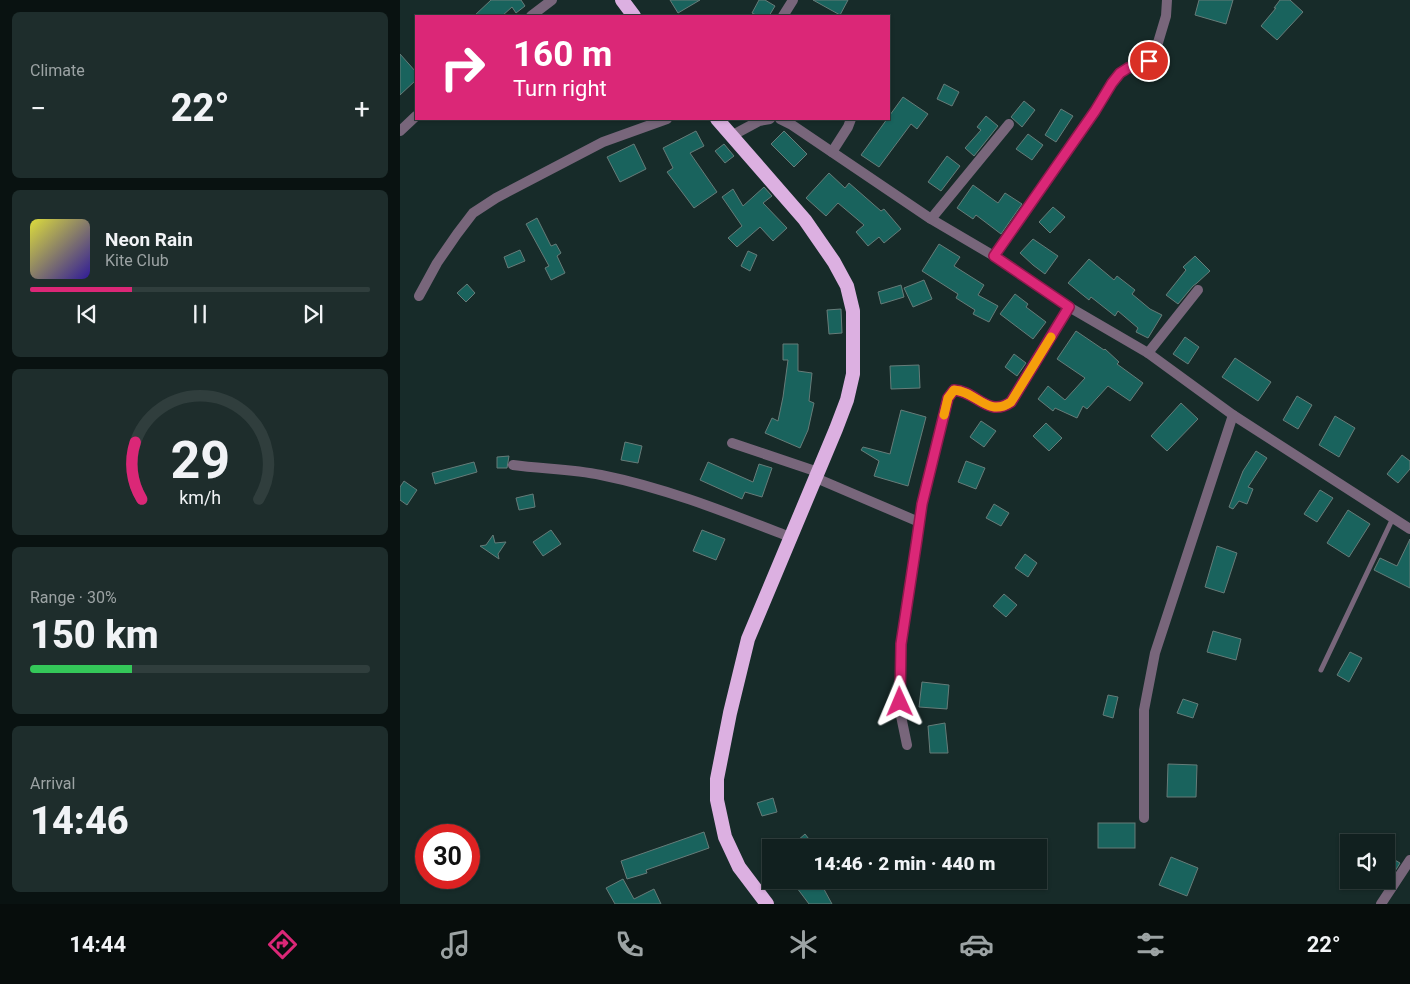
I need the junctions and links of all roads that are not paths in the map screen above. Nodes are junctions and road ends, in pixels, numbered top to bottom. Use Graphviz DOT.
graph roads {
  1 [pos="552,0"];
  2 [pos="622,0"];
  3 [pos="793,0"];
  4 [pos="1166,0"];
  5 [pos="532,15"];
  6 [pos="633,15"];
  7 [pos="784,15"];
  8 [pos="415,117"];
  9 [pos="664,120"];
  10 [pos="718,120"];
  11 [pos="764,120"];
  12 [pos="782,120"];
  13 [pos="851,120"];
  14 [pos="1009,124"];
  15 [pos="400,132"];
  16 [pos="732,135"];
  17 [pos="832,152"];
  18 [pos="931,219"];
  19 [pos="994,256"];
  20 [pos="1198,290"];
  21 [pos="419,296"];
  22 [pos="1069,307"];
  23 [pos="1148,353"];
  24 [pos="1233,415"];
  25 [pos="732,443"];
  26 [pos="513,466"];
  27 [pos="817,475"];
  28 [pos="1394,518"];
  29 [pos="920,522"];
  30 [pos="1410,529"];
  31 [pos="790,537"];
  32 [pos="1321,670"];
  33 [pos="907,745"];
  34 [pos="1144,818"];
  35 [pos="1410,860"];
  36 [pos="767,904"];
  37 [pos="1380,904"];
  1 -- 5 [label="street"];
  2 -- 6 [label="highway"];
  3 -- 7 [label="street"];
  4 -- 19 [label="street"];
  8 -- 15 [label="street"];
  9 -- 21 [label="street"];
  10 -- 16 [label="highway"];
  11 -- 16 [label="street"];
  12 -- 17 [label="street"];
  13 -- 17 [label="street"];
  14 -- 18 [label="street"];
  16 -- 27 [label="highway"];
  17 -- 18 [label="street"];
  18 -- 19 [label="street"];
  19 -- 22 [label="street"];
  20 -- 23 [label="street"];
  22 -- 23 [label="street"];
  22 -- 29 [label="street"];
  23 -- 24 [label="street"];
  24 -- 28 [label="street"];
  24 -- 34 [label="street"];
  25 -- 27 [label="street"];
  26 -- 31 [label="street"];
  27 -- 29 [label="street"];
  27 -- 31 [label="highway"];
  28 -- 30 [label="street"];
  28 -- 32 [label="lane"];
  29 -- 33 [label="street"];
  31 -- 36 [label="highway"];
  35 -- 37 [label="street"];
}
